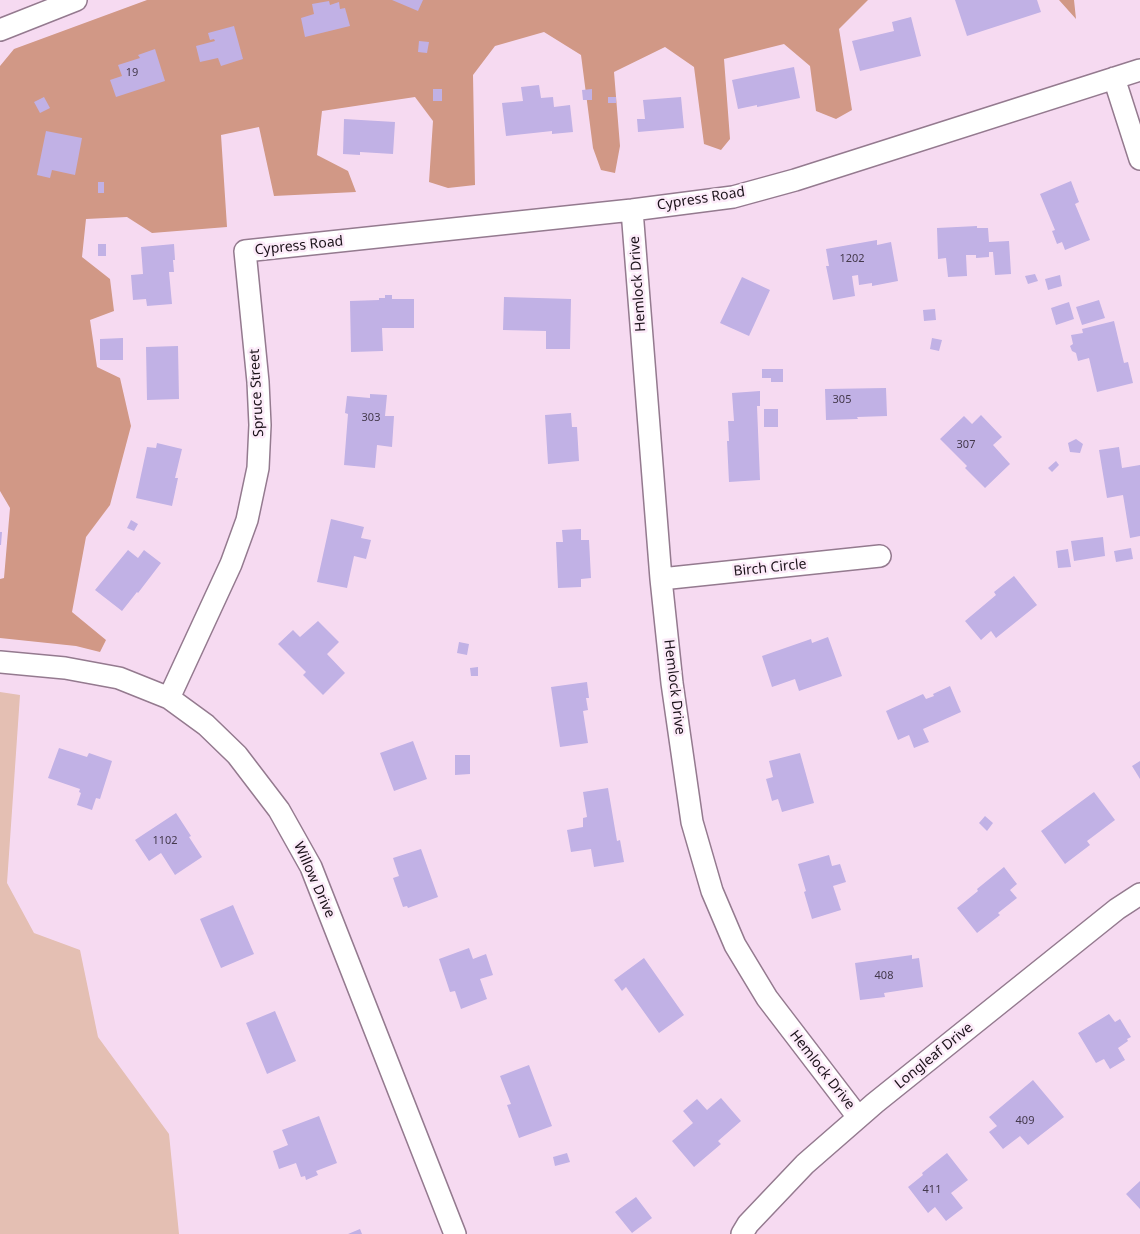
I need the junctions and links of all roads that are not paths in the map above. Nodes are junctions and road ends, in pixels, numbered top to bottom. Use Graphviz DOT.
graph roads {
  1 [pos="76,0"];
  2 [pos="0,30"];
  3 [pos="1140,70"];
  4 [pos="1114,78"];
  5 [pos="1140,159"];
  6 [pos="632,210"];
  7 [pos="245,252"];
  8 [pos="880,556"];
  9 [pos="661,579"];
  10 [pos="0,662"];
  11 [pos="169,698"];
  12 [pos="1140,894"];
  13 [pos="858,1117"];
  14 [pos="455,1234"];
  15 [pos="742,1234"];
  1 -- 2 [label="street"];
  3 -- 4 [label="street, Cypress Road"];
  4 -- 5 [label="street"];
  4 -- 6 [label="street, Cypress Road"];
  6 -- 7 [label="street, Cypress Road"];
  6 -- 9 [label="street, Hemlock Drive"];
  7 -- 11 [label="street, Spruce Street"];
  8 -- 9 [label="street, Birch Circle"];
  9 -- 13 [label="street, Hemlock Drive"];
  10 -- 11 [label="street, Willow Drive"];
  11 -- 14 [label="street, Willow Drive"];
  12 -- 13 [label="street, Longleaf Drive"];
  13 -- 15 [label="street, Longleaf Drive"];
}
